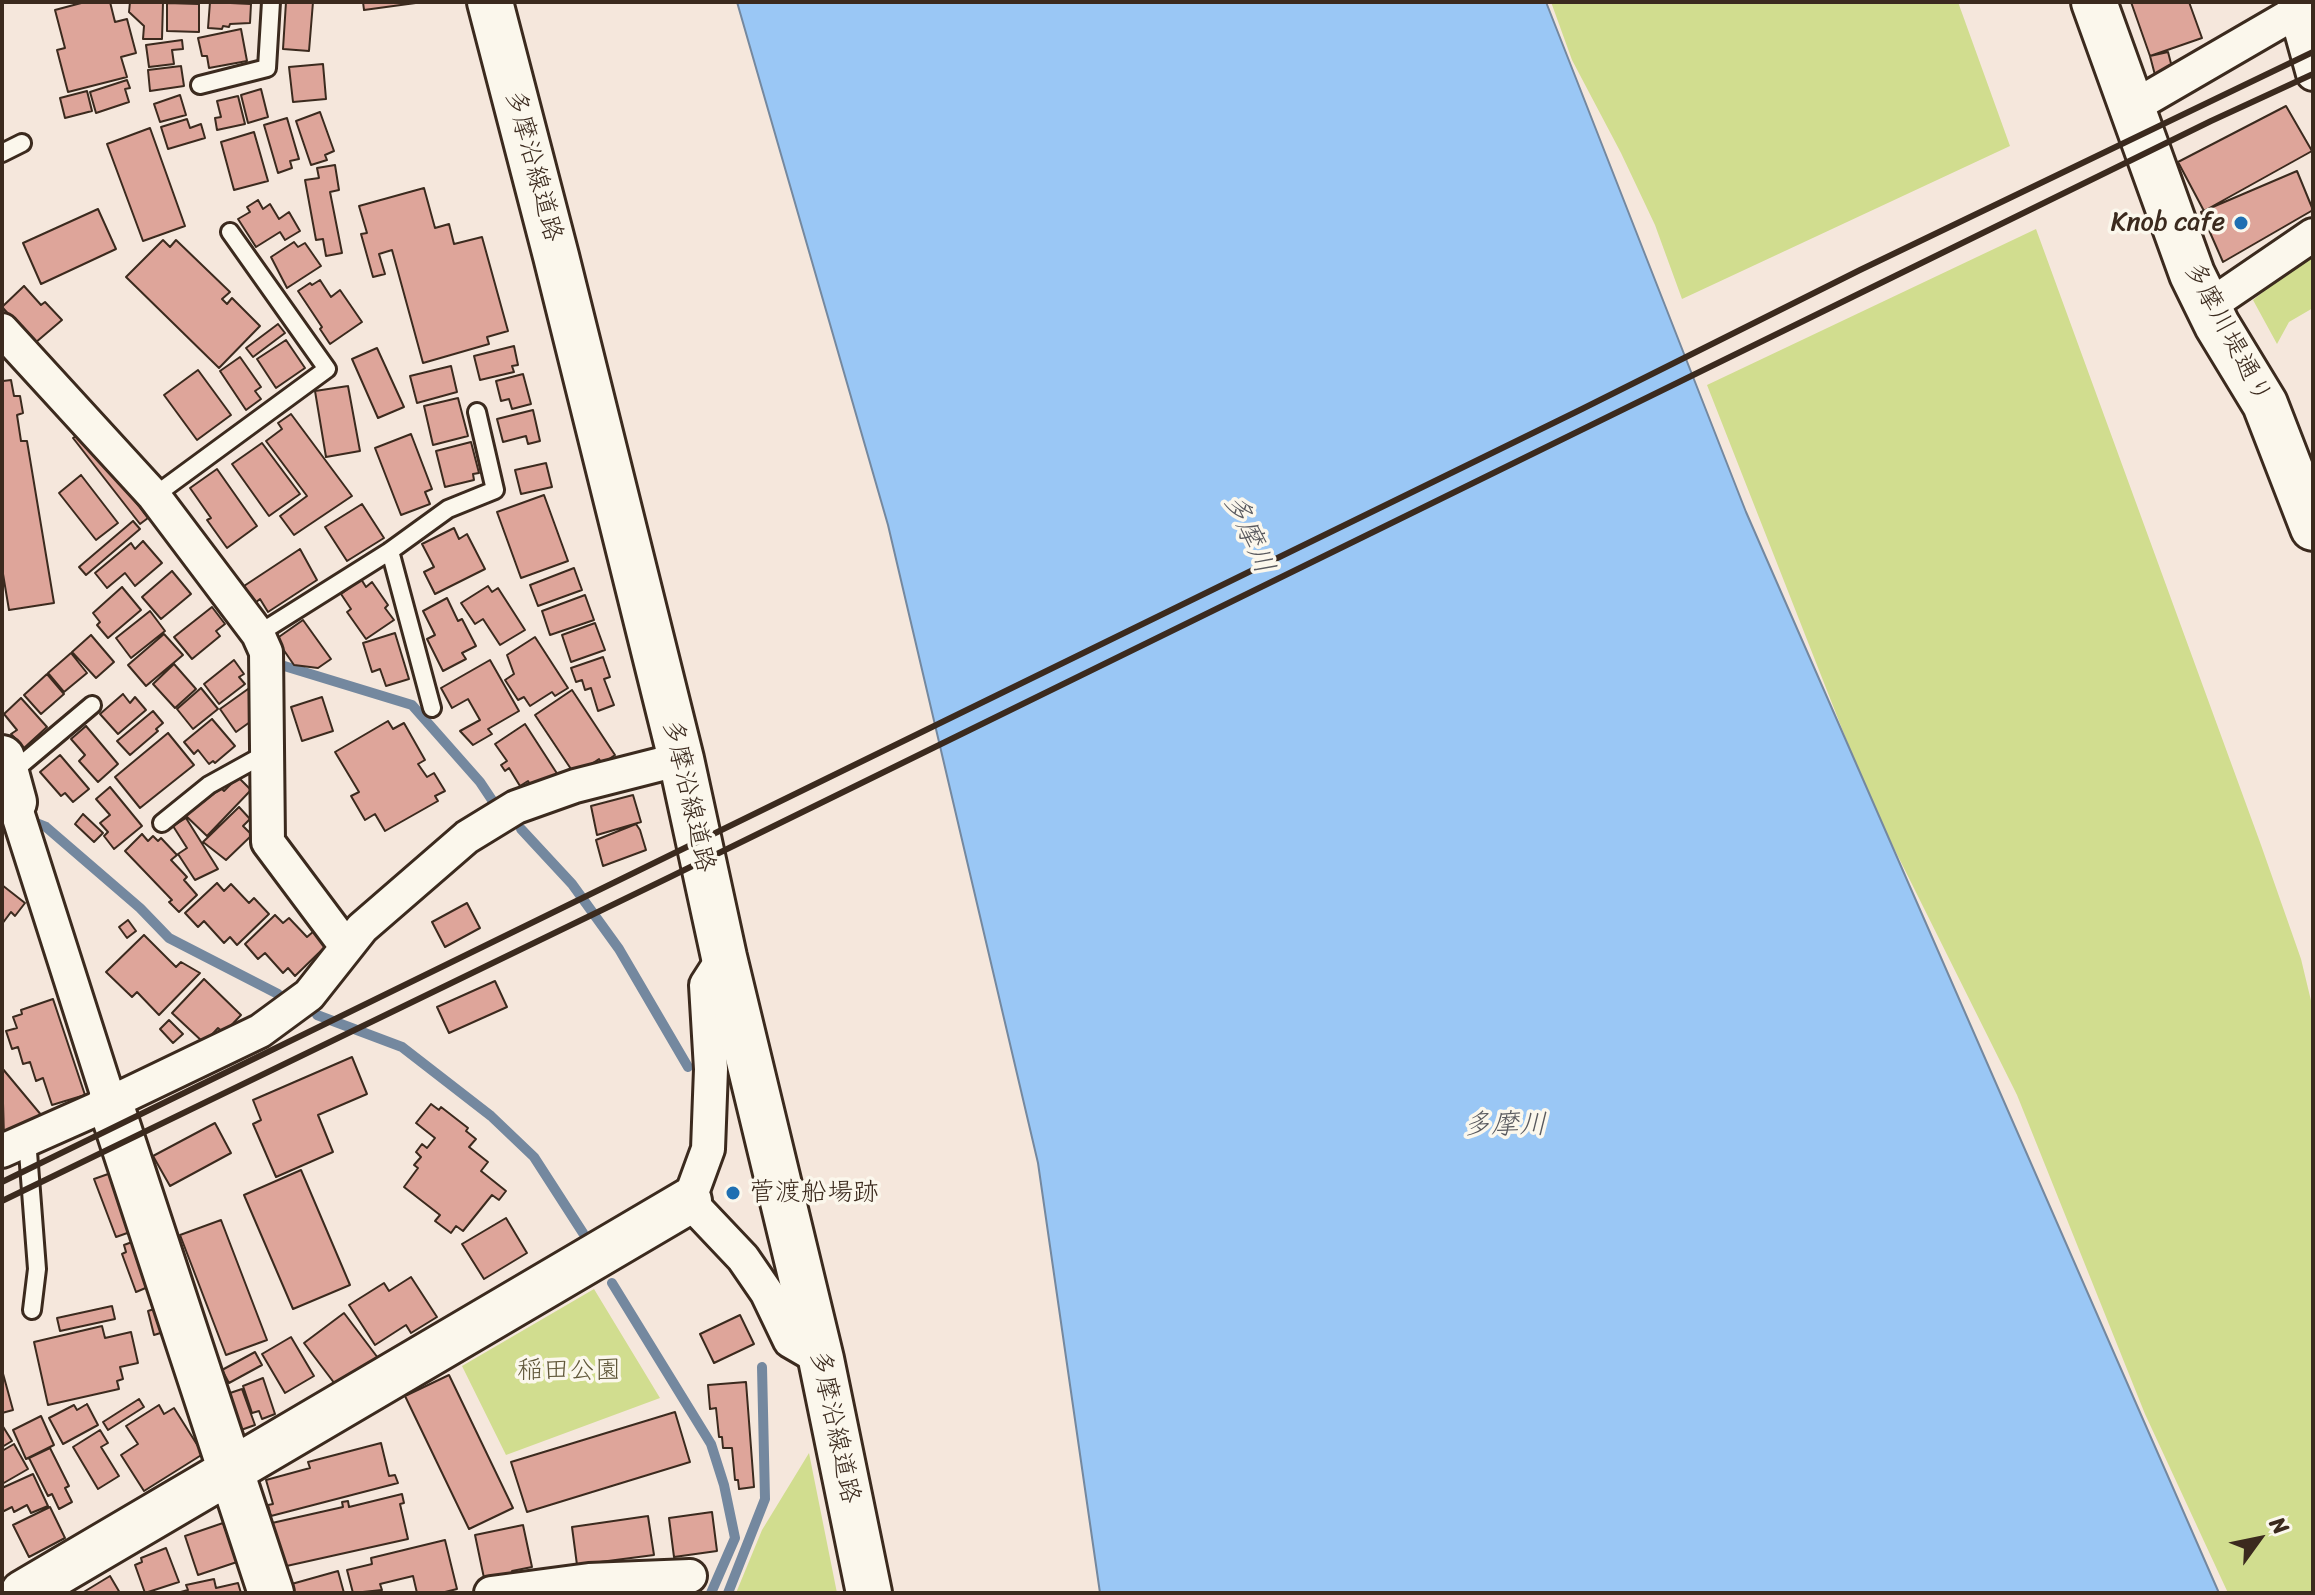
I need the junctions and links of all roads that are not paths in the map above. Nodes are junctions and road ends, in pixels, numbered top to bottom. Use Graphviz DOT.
graph roads {
  1 [pos="271,2"];
  2 [pos="490,2"];
  3 [pos="2094,2"];
  4 [pos="2305,10"];
  5 [pos="2313,74"];
  6 [pos="200,85"];
  7 [pos="2131,108"];
  8 [pos="22,143"];
  9 [pos="2,153"];
  10 [pos="230,232"];
  11 [pos="2313,235"];
  12 [pos="2209,306"];
  13 [pos="2,330"];
  14 [pos="477,412"];
  15 [pos="154,496"];
  16 [pos="2313,528"];
  17 [pos="390,551"];
  18 [pos="258,634"];
  19 [pos="92,705"];
  20 [pos="432,708"];
  21 [pos="265,754"];
  22 [pos="681,759"];
  23 [pos="13,811"];
  24 [pos="162,823"];
  25 [pos="344,949"];
  26 [pos="724,957"];
  27 [pos="110,1103"];
  28 [pos="14,1145"];
  29 [pos="689,1201"];
  30 [pos="32,1310"];
  31 [pos="821,1359"];
  32 [pos="229,1472"];
  33 [pos="690,1576"];
  34 [pos="23,1593"];
  35 [pos="271,1593"];
  36 [pos="491,1593"];
  37 [pos="869,1593"];
  1 -- 6 [label="lane"];
  2 -- 22 [label="street, 多摩沿線道路"];
  3 -- 7 [label="street, 多摩川堤通り"];
  4 -- 5 [label="street"];
  4 -- 7 [label="street"];
  7 -- 12 [label="street, 多摩川堤通り"];
  8 -- 9 [label="lane"];
  10 -- 15 [label="lane"];
  11 -- 12 [label="street"];
  12 -- 16 [label="street, 多摩川堤通り"];
  13 -- 15 [label="street"];
  14 -- 17 [label="lane"];
  15 -- 18 [label="street"];
  17 -- 18 [label="lane"];
  17 -- 20 [label="lane"];
  18 -- 21 [label="street"];
  19 -- 23 [label="lane"];
  21 -- 24 [label="lane"];
  21 -- 25 [label="street"];
  22 -- 25 [label="street"];
  22 -- 26 [label="street, 多摩沿線道路"];
  23 -- 27 [label="street"];
  25 -- 27 [label="street"];
  26 -- 29 [label="street"];
  26 -- 31 [label="street, 多摩沿線道路"];
  27 -- 28 [label="street"];
  27 -- 32 [label="street"];
  28 -- 30 [label="lane"];
  29 -- 31 [label="street"];
  29 -- 32 [label="street"];
  31 -- 37 [label="street, 多摩沿線道路"];
  32 -- 34 [label="street"];
  32 -- 35 [label="street"];
  33 -- 36 [label="street"];
}
